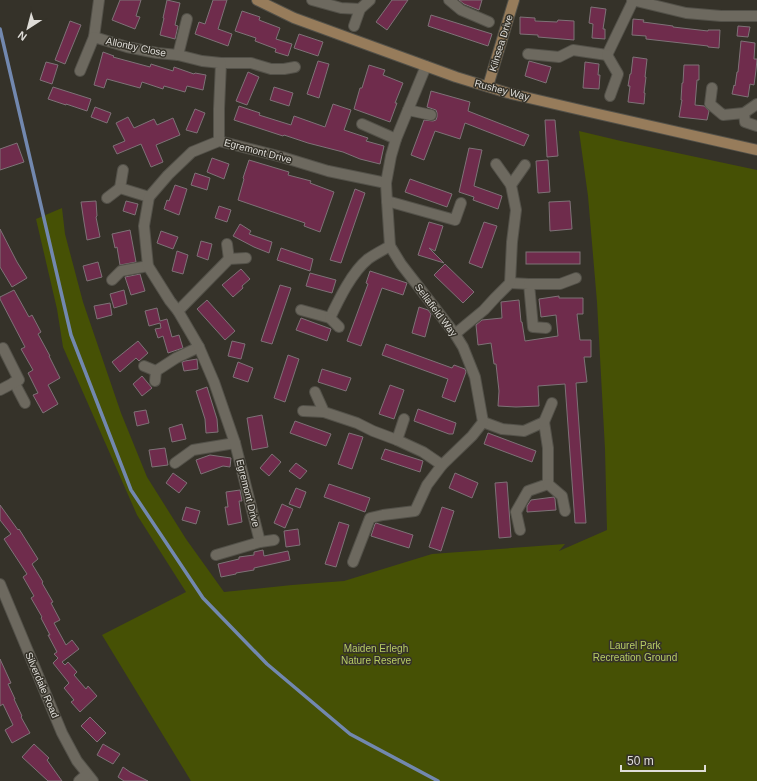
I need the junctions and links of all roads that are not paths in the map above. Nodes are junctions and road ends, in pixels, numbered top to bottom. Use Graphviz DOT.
graph roads {
  1 [pos="99,0"];
  2 [pos="256,0"];
  3 [pos="312,0"];
  4 [pos="370,0"];
  5 [pos="449,0"];
  6 [pos="514,0"];
  7 [pos="632,0"];
  8 [pos="360,9"];
  9 [pos="757,16"];
  10 [pos="187,19"];
  11 [pos="489,22"];
  12 [pos="354,26"];
  13 [pos="94,37"];
  14 [pos="528,54"];
  15 [pos="607,54"];
  16 [pos="178,55"];
  17 [pos="221,63"];
  18 [pos="426,66"];
  19 [pos="295,67"];
  20 [pos="80,71"];
  21 [pos="488,86"];
  22 [pos="712,88"];
  23 [pos="610,96"];
  24 [pos="757,104"];
  25 [pos="408,110"];
  26 [pos="744,113"];
  27 [pos="430,115"];
  28 [pos="362,124"];
  29 [pos="757,126"];
  30 [pos="396,139"];
  31 [pos="219,141"];
  32 [pos="757,150"];
  33 [pos="496,164"];
  34 [pos="525,165"];
  35 [pos="123,170"];
  36 [pos="386,183"];
  37 [pos="511,185"];
  38 [pos="120,188"];
  39 [pos="149,197"];
  40 [pos="107,198"];
  41 [pos="386,200"];
  42 [pos="461,203"];
  43 [pos="227,244"];
  44 [pos="390,246"];
  45 [pos="246,258"];
  46 [pos="229,259"];
  47 [pos="148,266"];
  48 [pos="576,278"];
  49 [pos="112,280"];
  50 [pos="510,283"];
  51 [pos="529,284"];
  52 [pos="301,310"];
  53 [pos="178,311"];
  54 [pos="330,318"];
  55 [pos="339,327"];
  56 [pos="546,328"];
  57 [pos="455,334"];
  58 [pos="199,347"];
  59 [pos="3,348"];
  60 [pos="144,366"];
  61 [pos="14,382"];
  62 [pos="0,390"];
  63 [pos="315,392"];
  64 [pos="25,402"];
  65 [pos="552,403"];
  66 [pos="303,411"];
  67 [pos="324,412"];
  68 [pos="404,418"];
  69 [pos="483,422"];
  70 [pos="544,422"];
  71 [pos="397,440"];
  72 [pos="235,443"];
  73 [pos="175,463"];
  74 [pos="442,465"];
  75 [pos="548,484"];
  76 [pos="565,511"];
  77 [pos="520,530"];
  78 [pos="274,540"];
  79 [pos="260,542"];
  80 [pos="216,555"];
  81 [pos="353,562"];
  82 [pos="0,584"];
  83 [pos="90,777"];
  84 [pos="79,781"];
  1 -- 13 [label="street, Allonby Close"];
  2 -- 18 [label="street, Rushey Way"];
  3 -- 8 [label="street"];
  4 -- 8 [label="street"];
  5 -- 11 [label="street"];
  6 -- 21 [label="street, Kilnsea Drive"];
  7 -- 9 [label="street"];
  7 -- 15 [label="street"];
  8 -- 12 [label="street"];
  10 -- 16 [label="street, Allonby Close"];
  13 -- 16 [label="street, Allonby Close"];
  13 -- 20 [label="street, Allonby Close"];
  14 -- 15 [label="street"];
  15 -- 23 [label="street"];
  16 -- 17 [label="street, Allonby Close"];
  17 -- 19 [label="street, Allonby Close"];
  17 -- 31 [label="street"];
  18 -- 21 [label="street, Rushey Way"];
  18 -- 25 [label="street, Sellafield Way"];
  21 -- 32 [label="street, Rushey Way"];
  22 -- 26 [label="street"];
  24 -- 26 [label="street"];
  25 -- 27 [label="street"];
  25 -- 30 [label="street, Sellafield Way"];
  26 -- 29 [label="street"];
  28 -- 30 [label="street"];
  30 -- 36 [label="street, Sellafield Way"];
  31 -- 36 [label="street, Egremont Drive"];
  31 -- 39 [label="street, Egremont Drive"];
  33 -- 37 [label="street"];
  34 -- 37 [label="street"];
  35 -- 38 [label="street"];
  36 -- 41 [label="street, Sellafield Way"];
  37 -- 50 [label="street"];
  38 -- 39 [label="street"];
  38 -- 40 [label="street"];
  39 -- 47 [label="street, Egremont Drive"];
  41 -- 42 [label="street"];
  41 -- 44 [label="street, Sellafield Way"];
  43 -- 46 [label="street"];
  44 -- 54 [label="street"];
  44 -- 57 [label="street, Sellafield Way"];
  45 -- 46 [label="street"];
  46 -- 53 [label="street"];
  47 -- 49 [label="street"];
  47 -- 53 [label="street, Egremont Drive"];
  48 -- 51 [label="street"];
  50 -- 51 [label="street"];
  50 -- 57 [label="street"];
  51 -- 56 [label="street"];
  52 -- 54 [label="street"];
  53 -- 58 [label="street, Egremont Drive"];
  54 -- 55 [label="street"];
  57 -- 69 [label="street, Sellafield Way"];
  58 -- 60 [label="street"];
  58 -- 72 [label="street, Egremont Drive"];
  59 -- 61 [label="street"];
  61 -- 62 [label="street"];
  61 -- 64 [label="street"];
  63 -- 67 [label="street"];
  65 -- 70 [label="street"];
  66 -- 67 [label="street"];
  67 -- 71 [label="street"];
  68 -- 71 [label="street"];
  69 -- 70 [label="street"];
  69 -- 74 [label="street"];
  70 -- 75 [label="street"];
  71 -- 74 [label="street"];
  72 -- 73 [label="street"];
  72 -- 79 [label="street, Egremont Drive"];
  74 -- 81 [label="street"];
  75 -- 76 [label="street"];
  75 -- 77 [label="street"];
  78 -- 79 [label="street"];
  79 -- 80 [label="street"];
  82 -- 83 [label="street, Silverdale Road"];
  83 -- 84 [label="street"];
}
